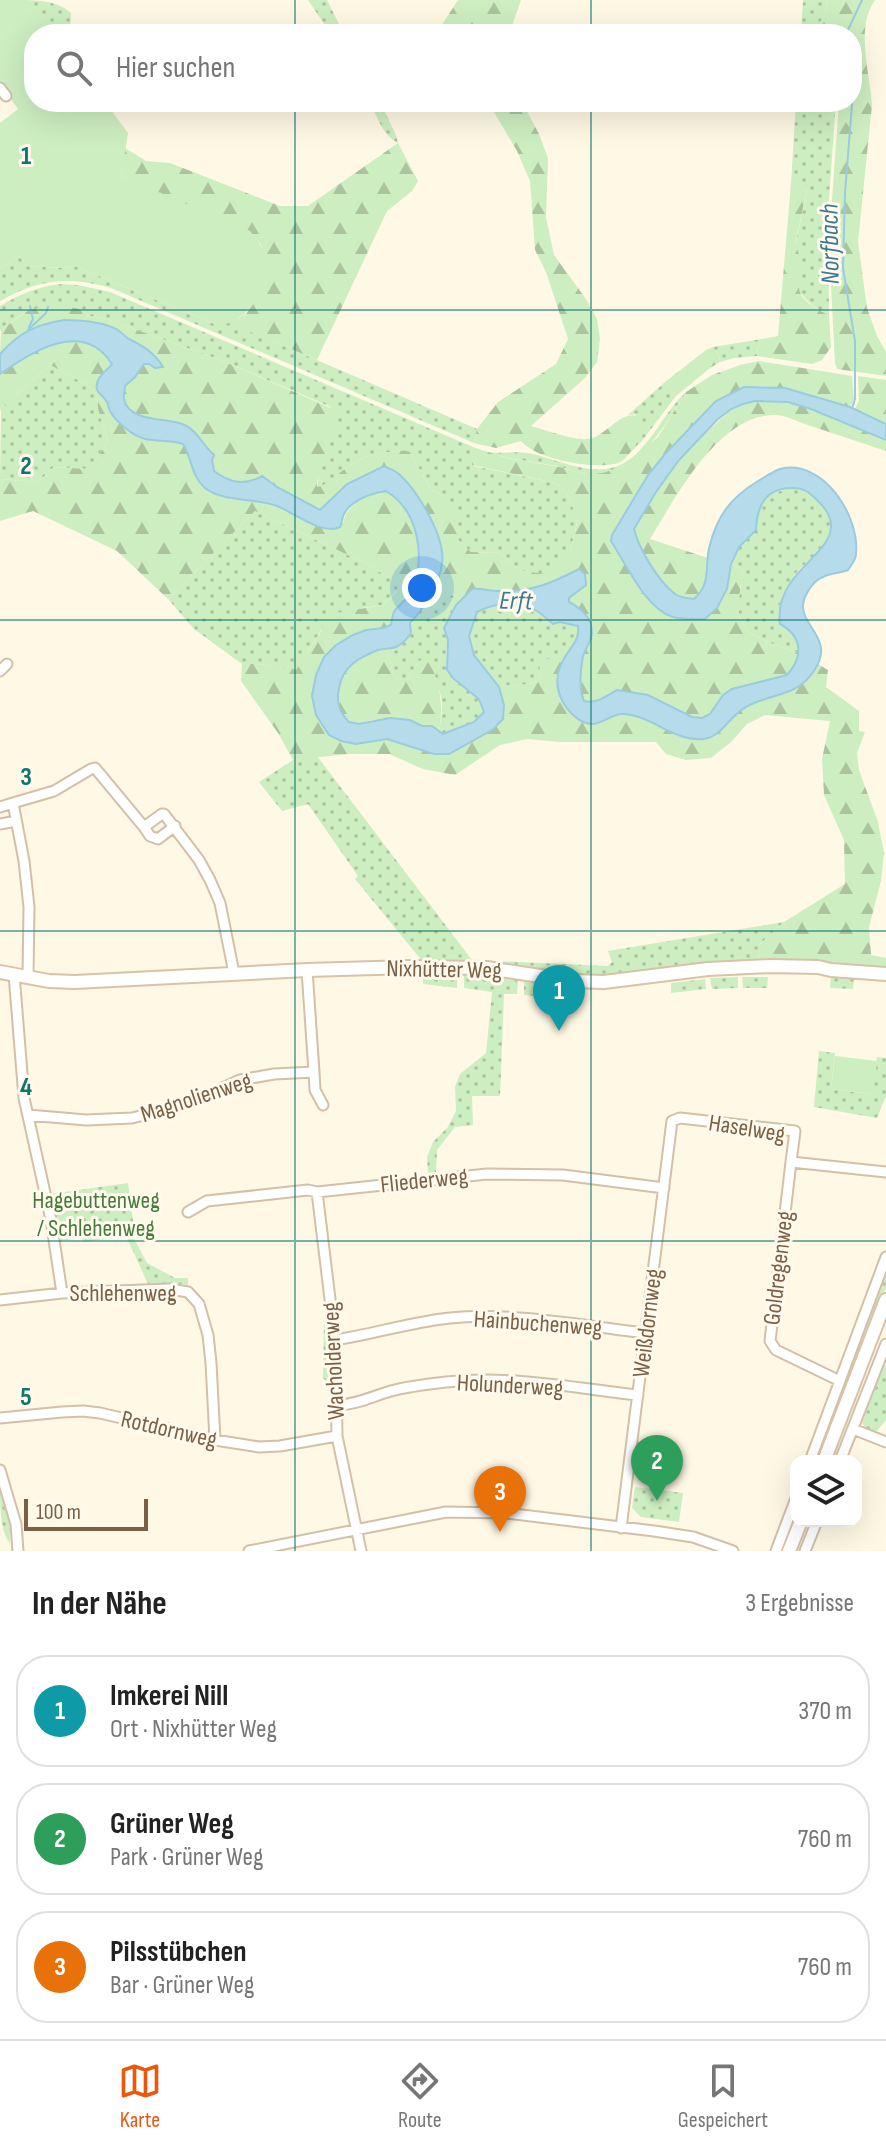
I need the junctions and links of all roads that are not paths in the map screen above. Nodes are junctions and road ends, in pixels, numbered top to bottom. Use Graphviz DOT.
graph roads {
  1 [pos="13,803"];
  2 [pos="0,807"];
  3 [pos="16,821"];
  4 [pos="0,824"];
  5 [pos="175,826"];
  6 [pos="144,827"];
  7 [pos="307,970"];
  8 [pos="0,972"];
  9 [pos="234,973"];
  10 [pos="14,974"];
  11 [pos="886,974"];
  12 [pos="28,977"];
  13 [pos="314,1072"];
  14 [pos="323,1105"];
  15 [pos="28,1115"];
  16 [pos="674,1119"];
  17 [pos="791,1162"];
  18 [pos="886,1172"];
  19 [pos="664,1188"];
  20 [pos="317,1192"];
  21 [pos="188,1212"];
  22 [pos="886,1257"];
  23 [pos="62,1293"];
  24 [pos="0,1300"];
  25 [pos="886,1300"];
  26 [pos="646,1333"];
  27 [pos="335,1340"];
  28 [pos="886,1344"];
  29 [pos="840,1381"];
  30 [pos="638,1395"];
  31 [pos="337,1405"];
  32 [pos="0,1418"];
  33 [pos="853,1429"];
  34 [pos="337,1436"];
  35 [pos="215,1440"];
  36 [pos="886,1442"];
  37 [pos="812,1455"];
  38 [pos="826,1455"];
  39 [pos="842,1455"];
  40 [pos="0,1470"];
  41 [pos="790,1514"];
  42 [pos="799,1527"];
  43 [pos="815,1527"];
  44 [pos="621,1528"];
  45 [pos="357,1530"];
  46 [pos="18,1551"];
  47 [pos="249,1551"];
  48 [pos="361,1551"];
  49 [pos="733,1551"];
  50 [pos="776,1551"];
  51 [pos="789,1551"];
  52 [pos="805,1551"];
  1 -- 2 [label="street"];
  1 -- 3 [label="street"];
  1 -- 6 [label="street"];
  3 -- 4 [label="street"];
  3 -- 12 [label="street"];
  5 -- 6 [label="street"];
  5 -- 6 [label="street"];
  5 -- 9 [label="street"];
  7 -- 9 [label="main road, Nixhütter Weg"];
  7 -- 11 [label="main road, Nixhütter Weg"];
  7 -- 13 [label="street"];
  8 -- 10 [label="main road, Nixhütter Weg"];
  9 -- 12 [label="main road, Nixhütter Weg"];
  10 -- 12 [label="main road, Nixhütter Weg"];
  10 -- 15 [label="street"];
  13 -- 14 [label="street"];
  13 -- 15 [label="street, Magnolienweg"];
  15 -- 23 [label="street"];
  16 -- 17 [label="street, Haselweg"];
  16 -- 19 [label="street, Weißdornweg"];
  17 -- 18 [label="street, Haselweg"];
  17 -- 29 [label="street, Goldregenweg"];
  19 -- 20 [label="street, Fliederweg"];
  19 -- 26 [label="street, Weißdornweg"];
  20 -- 21 [label="street, Fliederweg"];
  20 -- 27 [label="street, Wacholderweg"];
  22 -- 29 [label="street"];
  23 -- 24 [label="street, Schlehenweg"];
  23 -- 35 [label="street, Schlehenweg"];
  25 -- 38 [label="main road"];
  26 -- 27 [label="street, Hainbuchenweg"];
  26 -- 30 [label="street, Weißdornweg"];
  27 -- 31 [label="street, Wacholderweg"];
  28 -- 33 [label="street"];
  29 -- 37 [label="street"];
  30 -- 31 [label="street, Holunderweg"];
  30 -- 44 [label="street, Weißdornweg"];
  31 -- 34 [label="street, Wacholderweg"];
  32 -- 35 [label="street, Rotdornweg"];
  33 -- 36 [label="street"];
  33 -- 39 [label="street"];
  34 -- 35 [label="street, Rotdornweg"];
  34 -- 45 [label="street, Wacholderweg"];
  40 -- 46 [label="street"];
  41 -- 50 [label="street"];
  42 -- 51 [label="main road"];
  43 -- 52 [label="street"];
  44 -- 45 [label="street"];
  44 -- 49 [label="street"];
  45 -- 47 [label="street"];
  45 -- 48 [label="street, Wacholderweg"];
}
